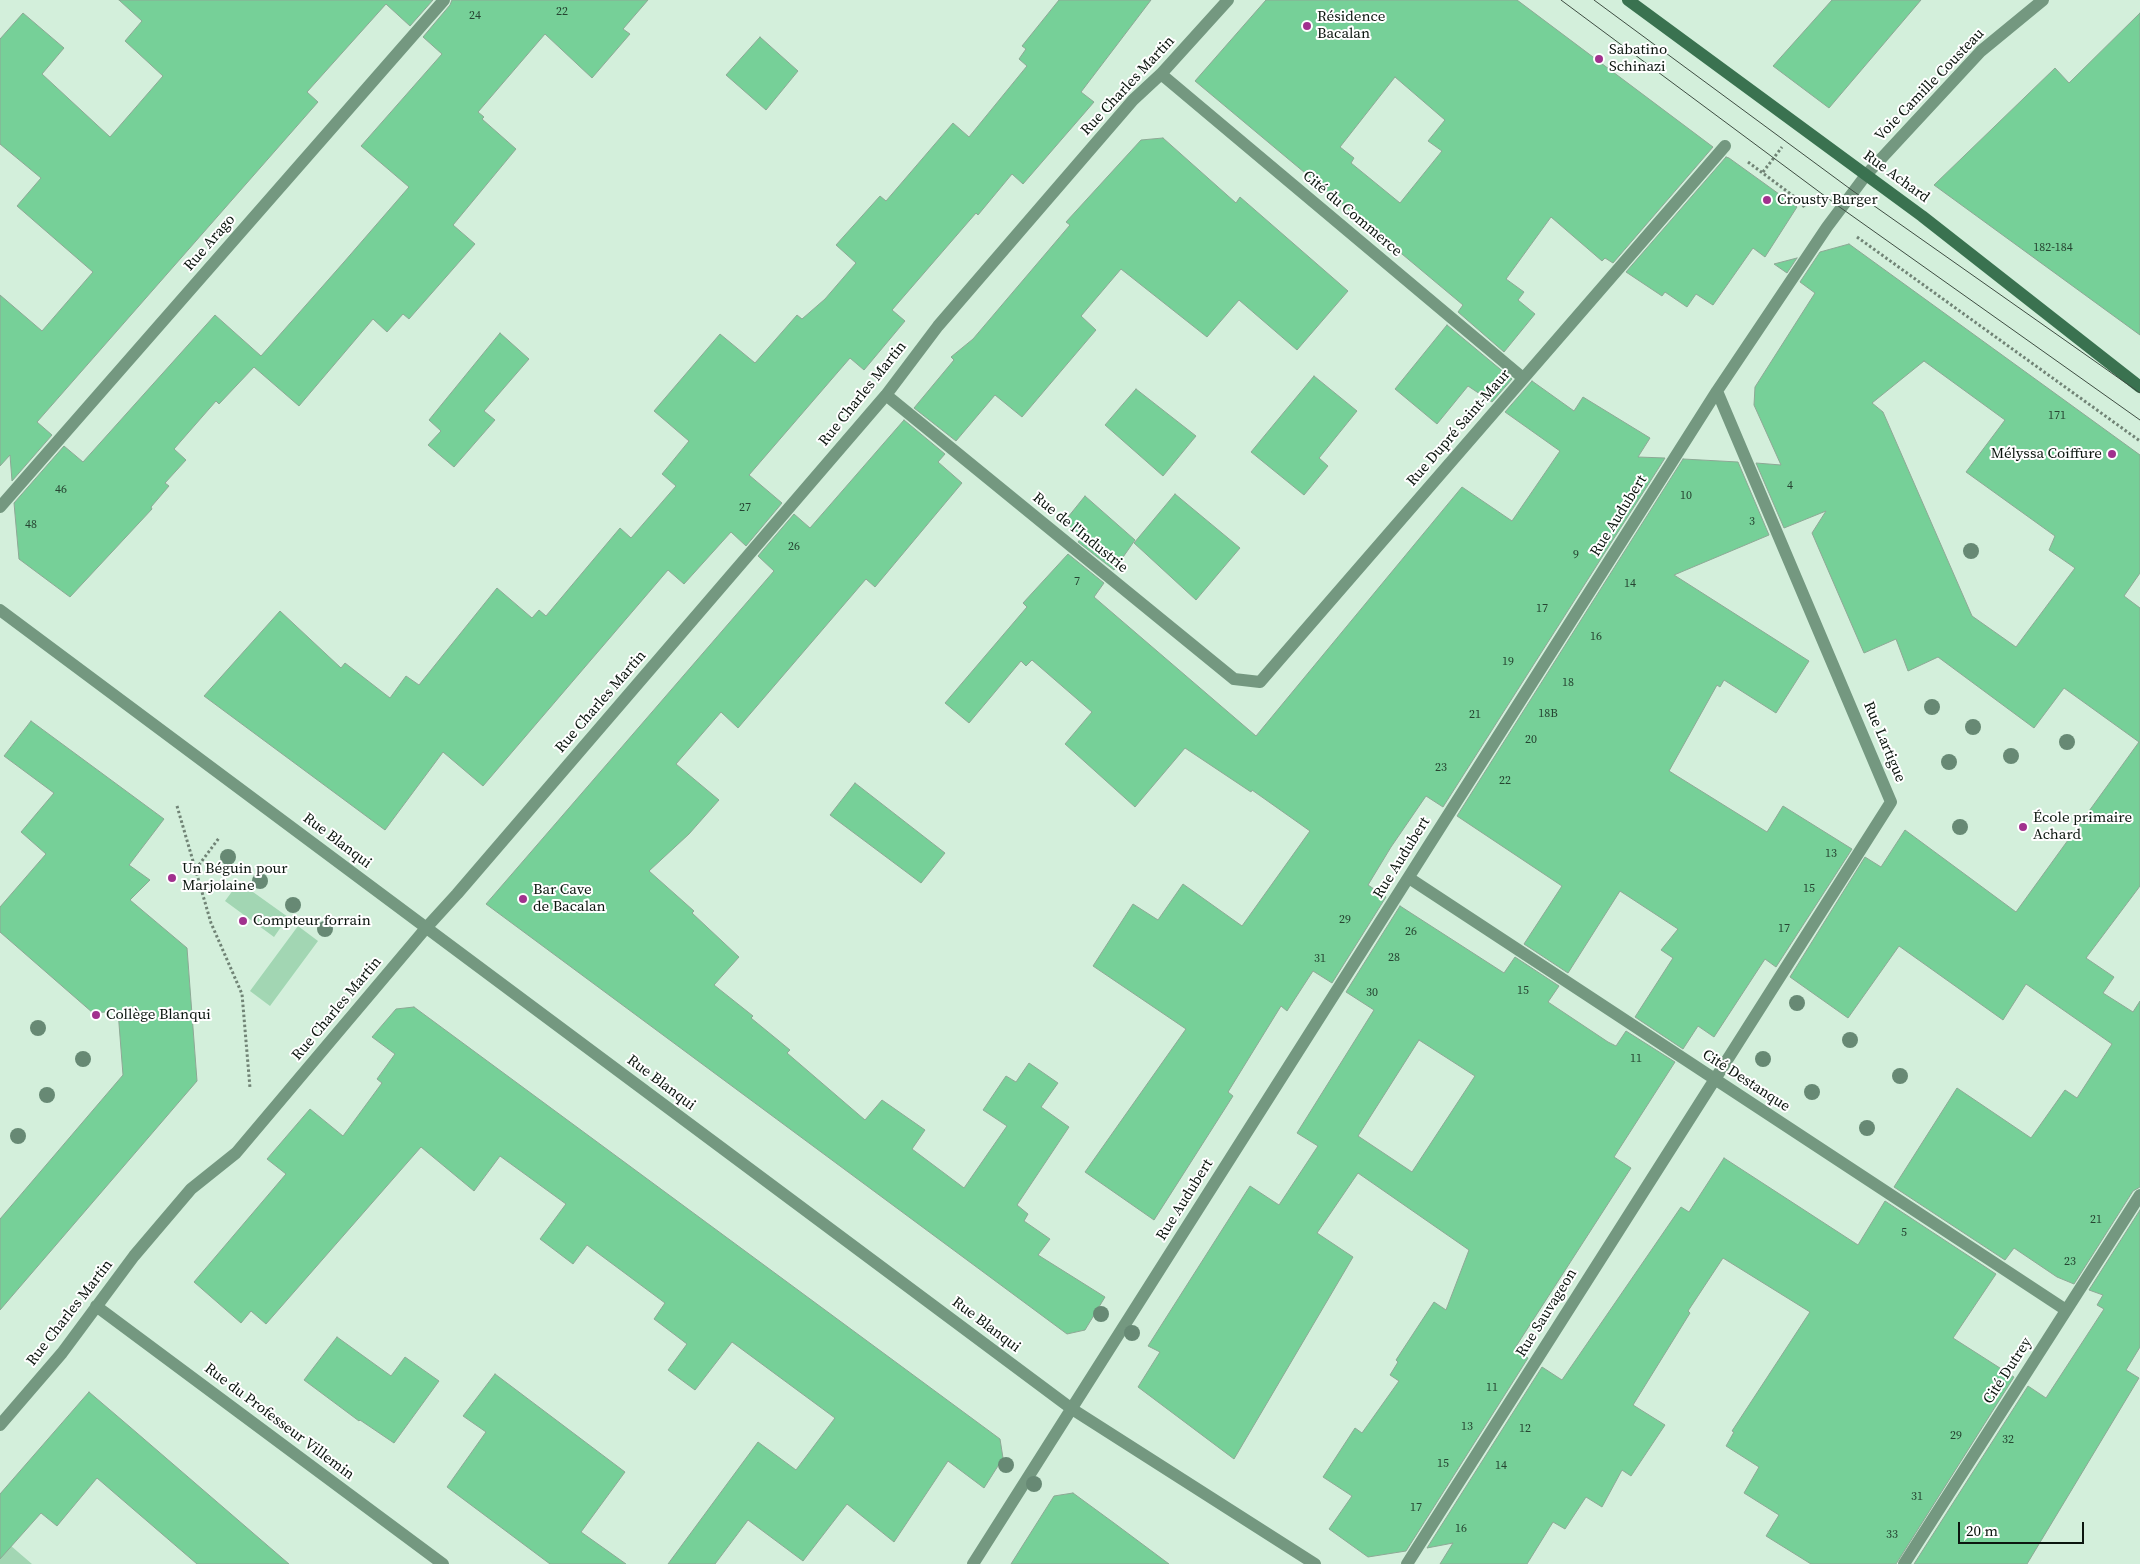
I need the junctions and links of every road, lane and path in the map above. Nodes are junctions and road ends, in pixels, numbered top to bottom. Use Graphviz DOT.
graph roads {
  1 [pos="444,0"];
  2 [pos="1228,0"];
  3 [pos="1628,0"];
  4 [pos="2042,0"];
  5 [pos="1161,74"];
  6 [pos="1725,146"];
  7 [pos="1866,175"];
  8 [pos="1827,227"];
  9 [pos="1524,378"];
  10 [pos="2140,387"];
  11 [pos="1717,391"];
  12 [pos="886,395"];
  13 [pos="2140,441"];
  14 [pos="0,507"];
  15 [pos="0,610"];
  16 [pos="1260,682"];
  17 [pos="177,806"];
  18 [pos="219,838"];
  19 [pos="195,869"];
  20 [pos="1409,878"];
  21 [pos="426,928"];
  22 [pos="1715,1080"];
  23 [pos="250,1088"];
  24 [pos="2140,1195"];
  25 [pos="96,1306"];
  26 [pos="2066,1310"];
  27 [pos="1072,1409"];
  28 [pos="0,1425"];
  29 [pos="443,1564"];
  30 [pos="973,1564"];
  31 [pos="1315,1564"];
  32 [pos="1407,1564"];
  33 [pos="1904,1564"];
  1 -- 14 [label="street, Rue Arago"];
  2 -- 5 [label="street, Rue Charles Martin"];
  3 -- 7 [label="street, Rue Achard"];
  4 -- 7 [label="street, Voie Camille Cousteau"];
  5 -- 9 [label="street, Cité du Commerce"];
  5 -- 12 [label="street, Rue Charles Martin"];
  6 -- 8 [label="path"];
  6 -- 9 [label="street, Rue Dupré Saint-Maur"];
  7 -- 8 [label="street, Rue Audubert"];
  7 -- 10 [label="street, Rue Achard"];
  8 -- 11 [label="street, Rue Audubert"];
  8 -- 13 [label="path"];
  9 -- 16 [label="street, Rue Dupré Saint-Maur"];
  11 -- 20 [label="street, Rue Audubert"];
  11 -- 22 [label="street, Rue Lartigue"];
  12 -- 16 [label="street, Rue de l'Industrie"];
  12 -- 21 [label="street, Rue Charles Martin"];
  15 -- 21 [label="street, Rue Blanqui"];
  17 -- 19 [label="path"];
  18 -- 19 [label="path"];
  19 -- 23 [label="path"];
  20 -- 22 [label="street, Cité Destanque"];
  20 -- 27 [label="street, Rue Audubert"];
  21 -- 25 [label="street, Rue Charles Martin"];
  21 -- 27 [label="street, Rue Blanqui"];
  22 -- 26 [label="street, Cité Destanque"];
  22 -- 32 [label="street, Rue Sauvageon"];
  24 -- 26 [label="street, Cité Dutrey"];
  25 -- 28 [label="street, Rue Charles Martin"];
  25 -- 29 [label="street, Rue du Professeur Villemin"];
  26 -- 33 [label="street, Cité Dutrey"];
  27 -- 30 [label="street, Rue Audubert"];
  27 -- 31 [label="street, Rue Blanqui"];
}
